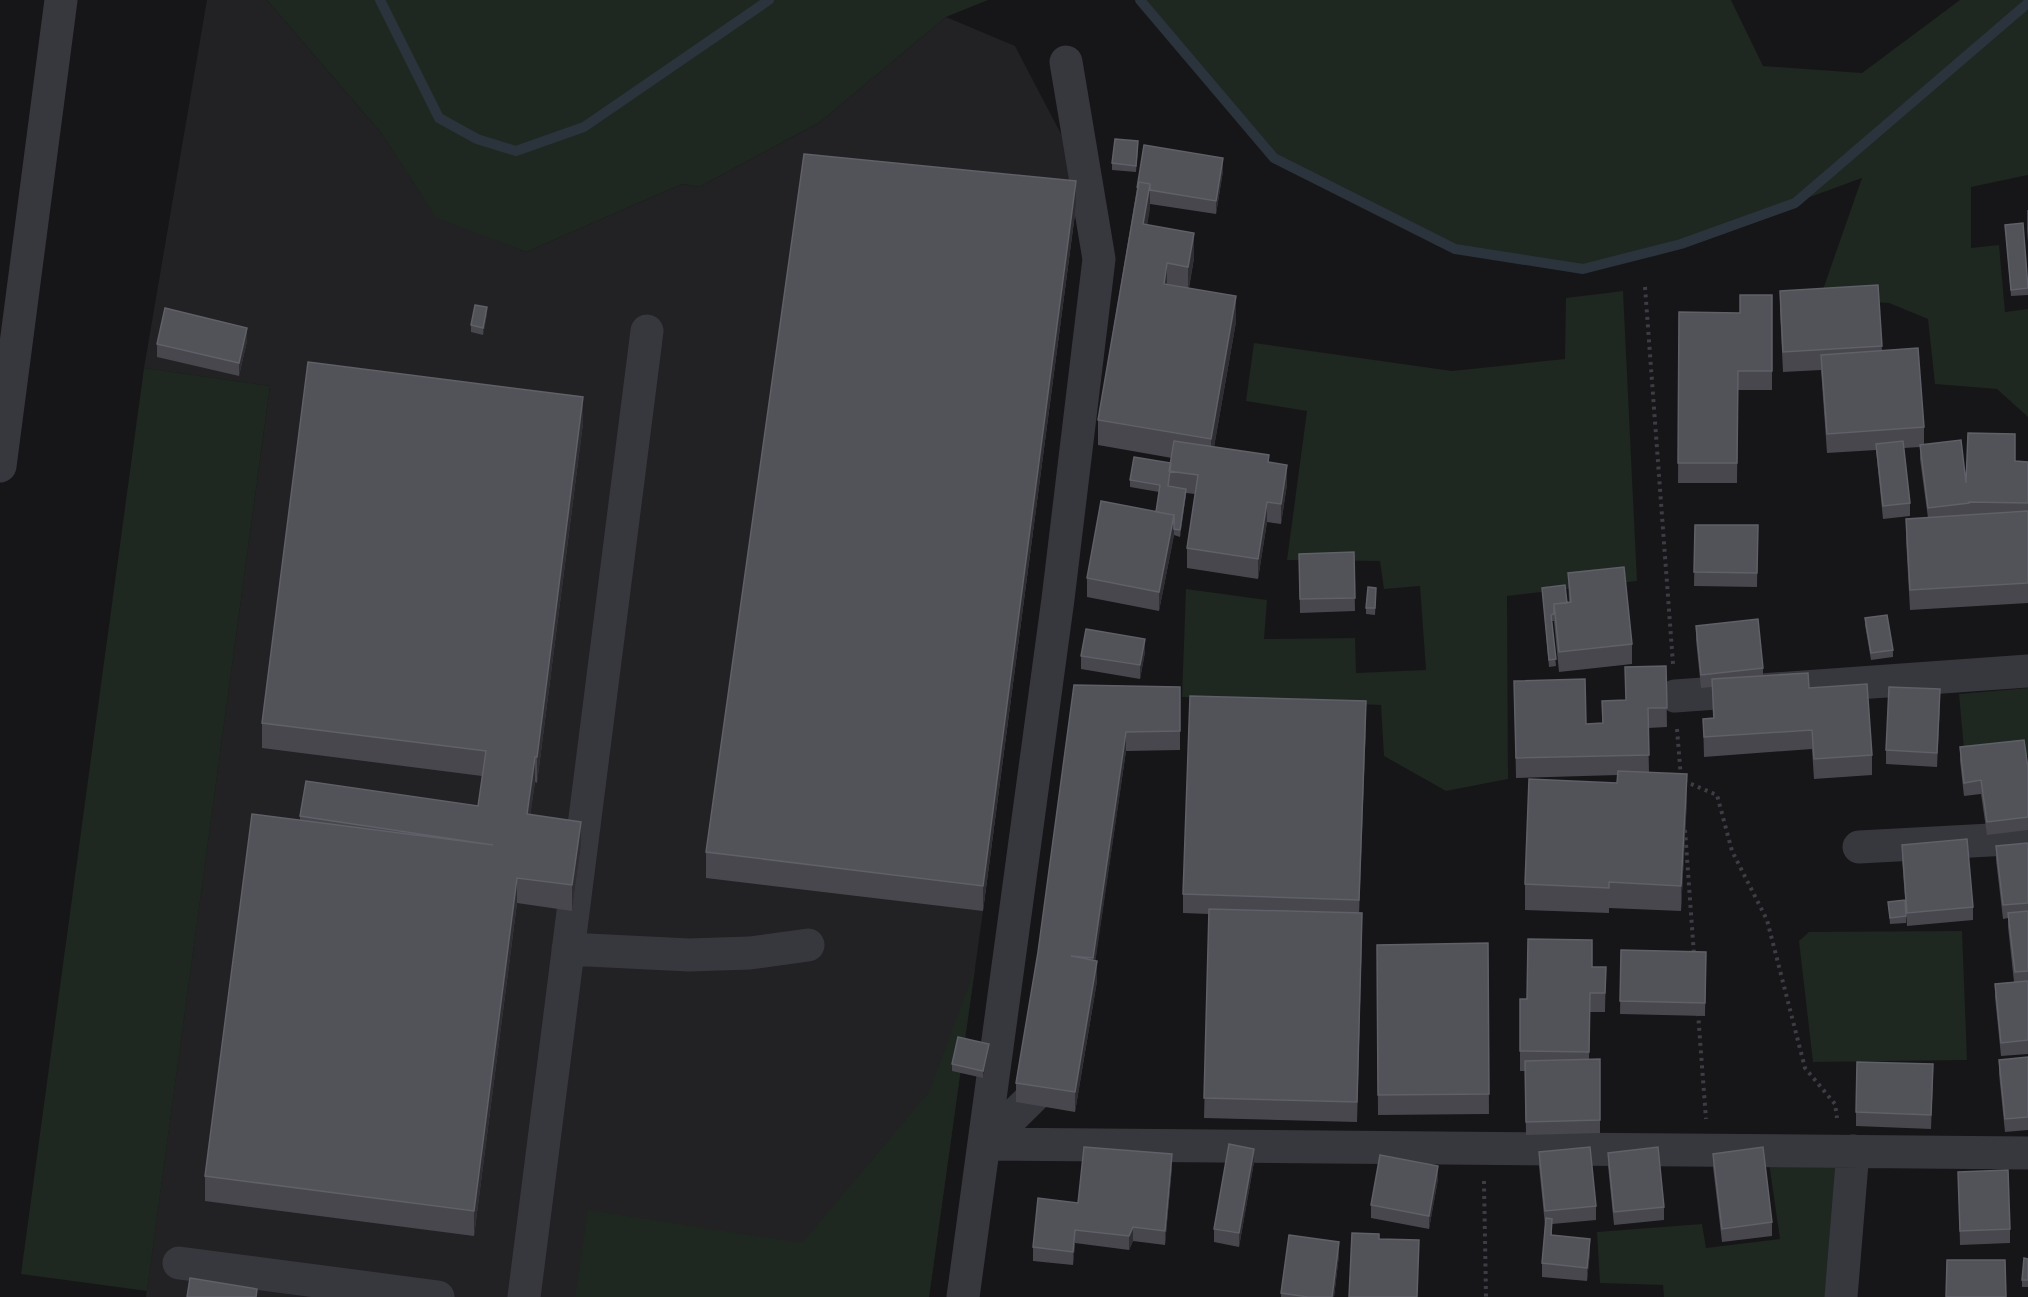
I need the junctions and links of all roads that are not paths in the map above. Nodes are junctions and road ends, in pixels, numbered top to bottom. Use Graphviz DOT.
graph roads {
  1 [pos="61,0"];
  2 [pos="1066,62"];
  3 [pos="647,331"];
  4 [pos="0,466"];
  5 [pos="2028,671"];
  6 [pos="1675,696"];
  7 [pos="2028,838"];
  8 [pos="1859,847"];
  9 [pos="808,945"];
  10 [pos="568,949"];
  11 [pos="1067,1040"];
  12 [pos="985,1144"];
  13 [pos="1847,1151"];
  14 [pos="2028,1153"];
  15 [pos="179,1263"];
  16 [pos="438,1297"];
  17 [pos="524,1297"];
  18 [pos="963,1297"];
  19 [pos="1840,1297"];
  1 -- 4 [label="street"];
  2 -- 12 [label="street"];
  3 -- 10 [label="street"];
  5 -- 6 [label="street"];
  7 -- 8 [label="street"];
  9 -- 10 [label="street"];
  10 -- 17 [label="street"];
  11 -- 12 [label="street"];
  12 -- 13 [label="street"];
  12 -- 18 [label="street"];
  13 -- 14 [label="street"];
  13 -- 19 [label="street"];
  15 -- 16 [label="street"];
}
